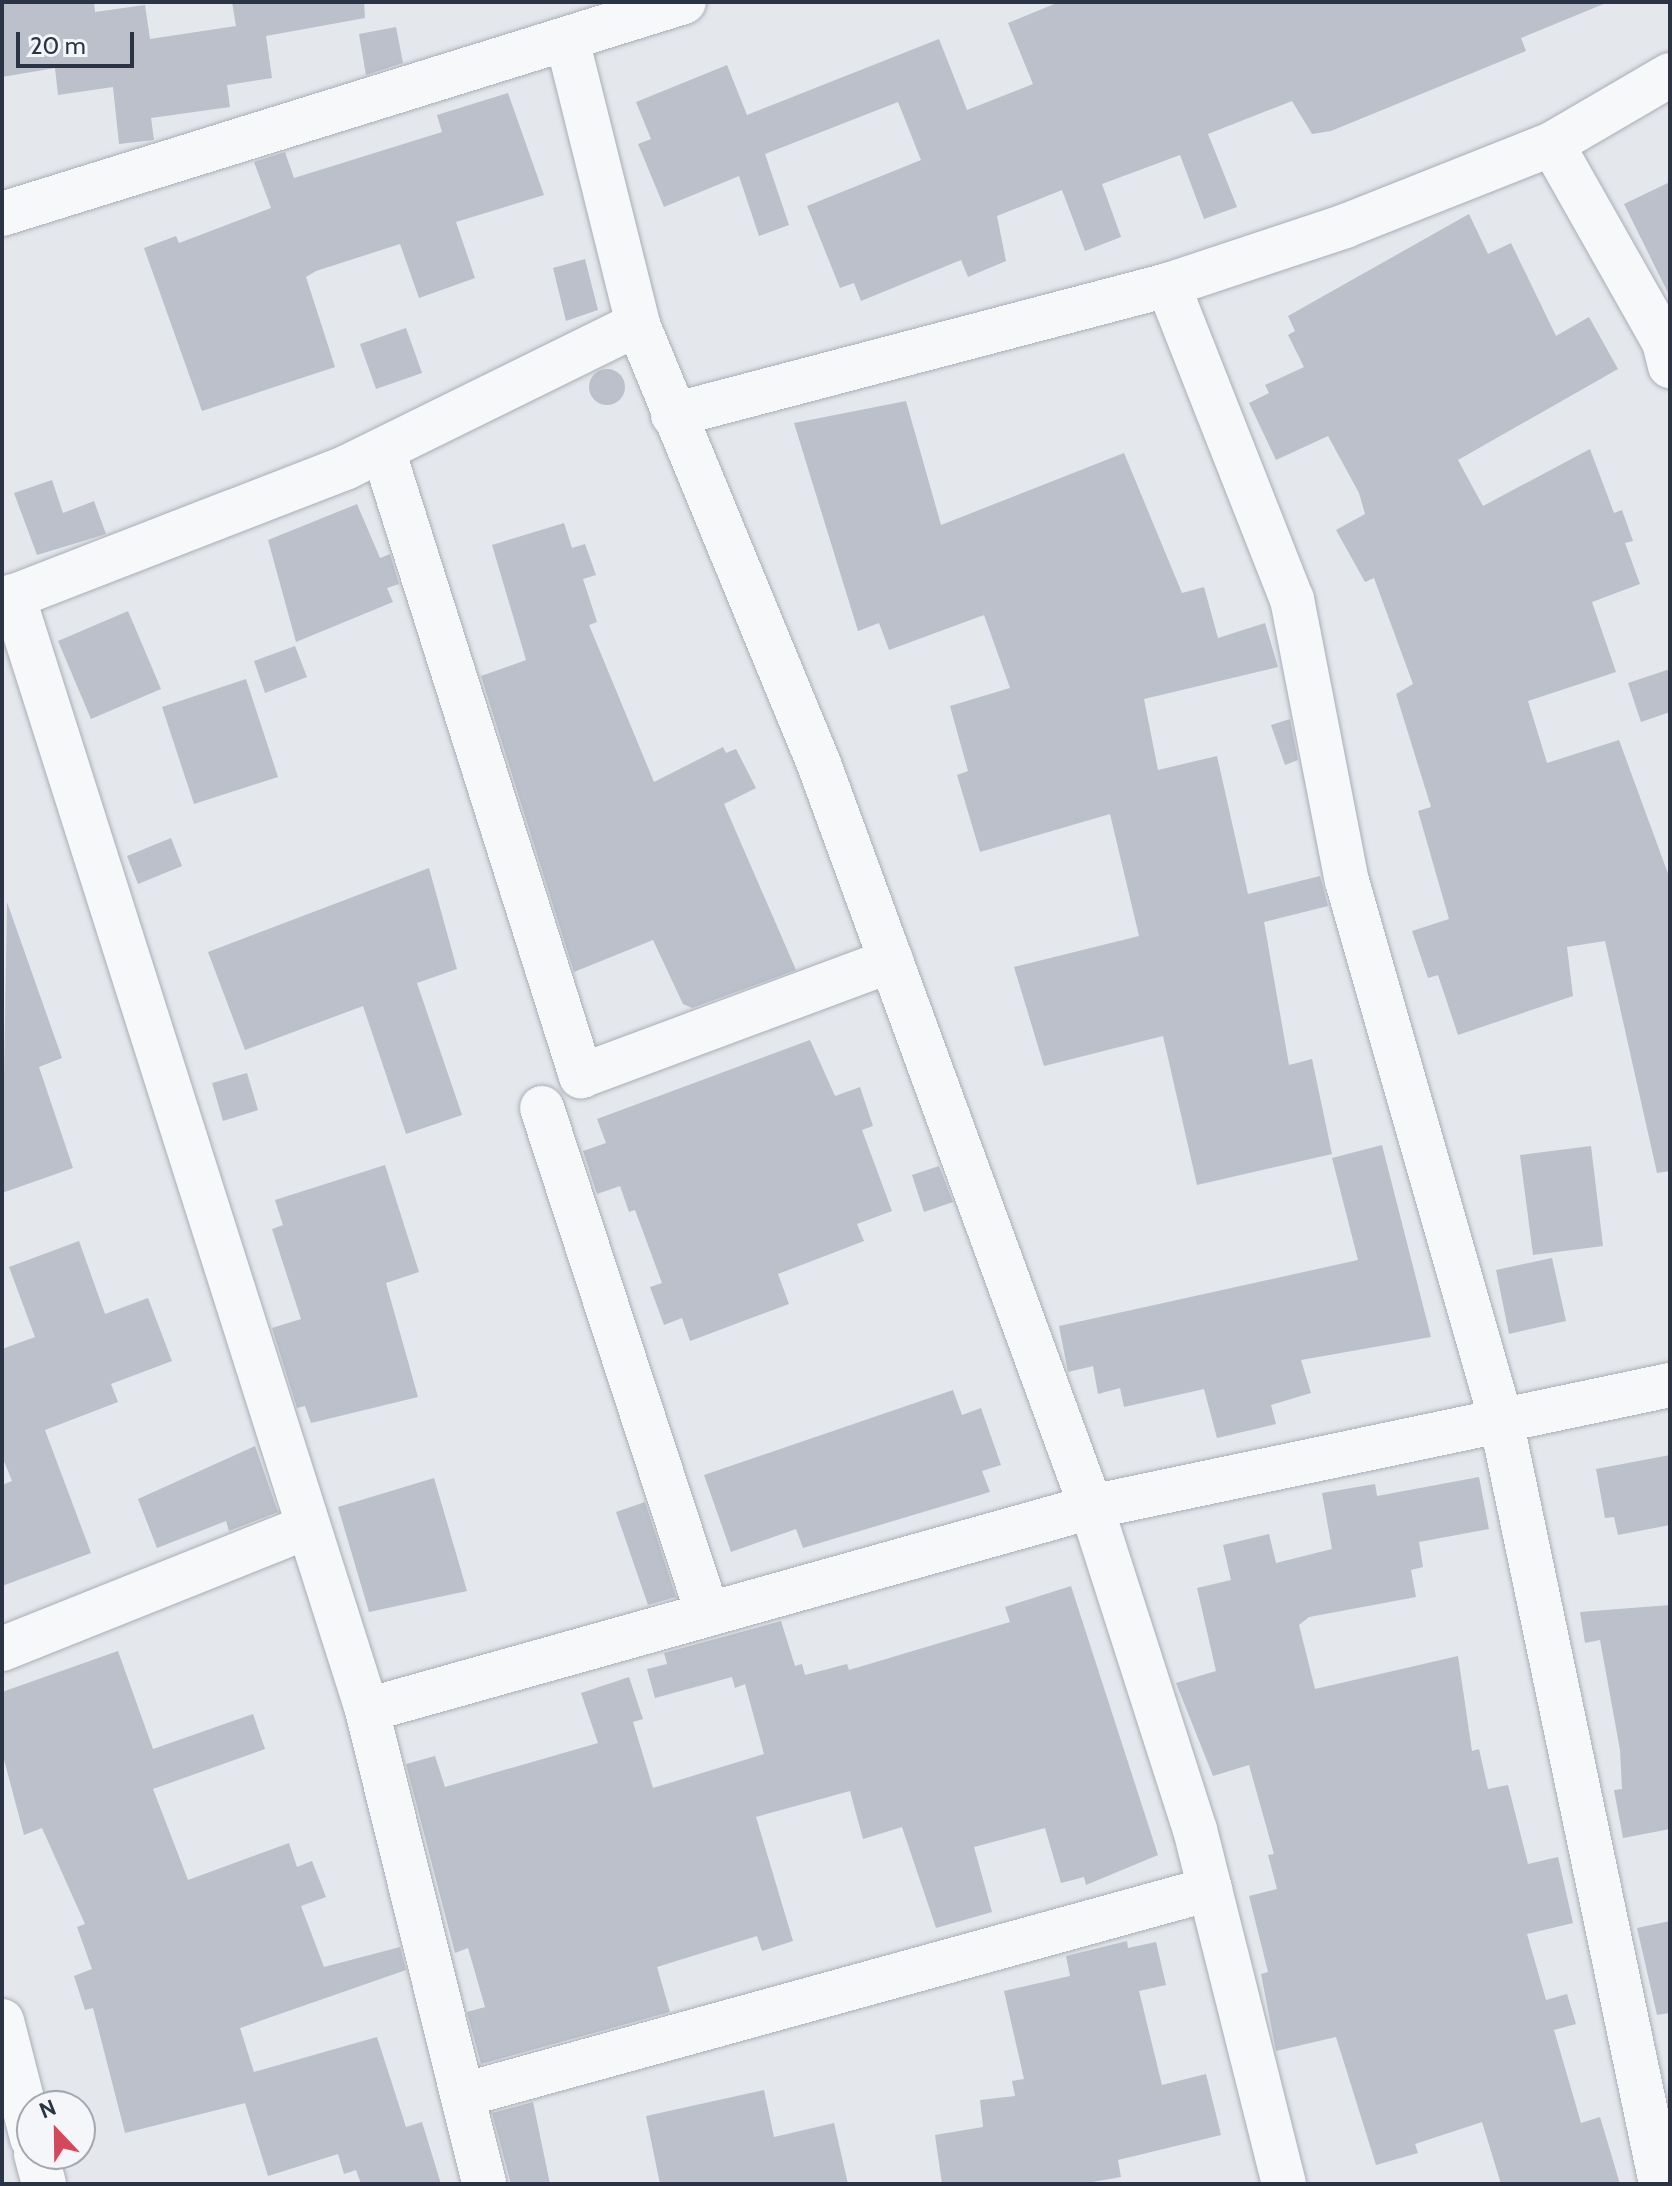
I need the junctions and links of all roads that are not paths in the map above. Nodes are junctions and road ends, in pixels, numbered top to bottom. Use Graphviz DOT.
graph roads {
  1 [pos="684,2"];
  2 [pos="568,43"];
  3 [pos="1670,75"];
  4 [pos="1552,144"];
  5 [pos="2,214"];
  6 [pos="1168,285"];
  7 [pos="638,324"];
  8 [pos="1670,366"];
  9 [pos="673,415"];
  10 [pos="383,450"];
  11 [pos="8,598"];
  12 [pos="891,961"];
  13 [pos="542,1108"];
  14 [pos="1670,1385"];
  15 [pos="1501,1420"];
  16 [pos="1091,1507"];
  17 [pos="304,1528"];
  18 [pos="708,1615"];
  19 [pos="2,1649"];
  20 [pos="367,1710"];
  21 [pos="1210,1889"];
  22 [pos="2,2021"];
  23 [pos="20,2090"];
  24 [pos="463,2095"];
  25 [pos="484,2184"];
  26 [pos="1284,2184"];
  27 [pos="1661,2184"];
  1 -- 2 [label="street"];
  2 -- 5 [label="street"];
  2 -- 7 [label="street"];
  3 -- 4 [label="street"];
  4 -- 6 [label="street"];
  4 -- 8 [label="street"];
  6 -- 9 [label="street"];
  6 -- 15 [label="street"];
  7 -- 9 [label="street"];
  7 -- 10 [label="street"];
  9 -- 12 [label="street"];
  10 -- 11 [label="street"];
  10 -- 12 [label="street"];
  11 -- 17 [label="street"];
  12 -- 16 [label="street"];
  13 -- 18 [label="street"];
  14 -- 15 [label="street"];
  15 -- 16 [label="street"];
  15 -- 27 [label="street"];
  16 -- 18 [label="street"];
  16 -- 21 [label="street"];
  17 -- 19 [label="street"];
  17 -- 20 [label="street"];
  18 -- 20 [label="street"];
  20 -- 24 [label="street"];
  21 -- 24 [label="street"];
  21 -- 26 [label="street"];
  22 -- 23 [label="street"];
  24 -- 25 [label="street"];
}
